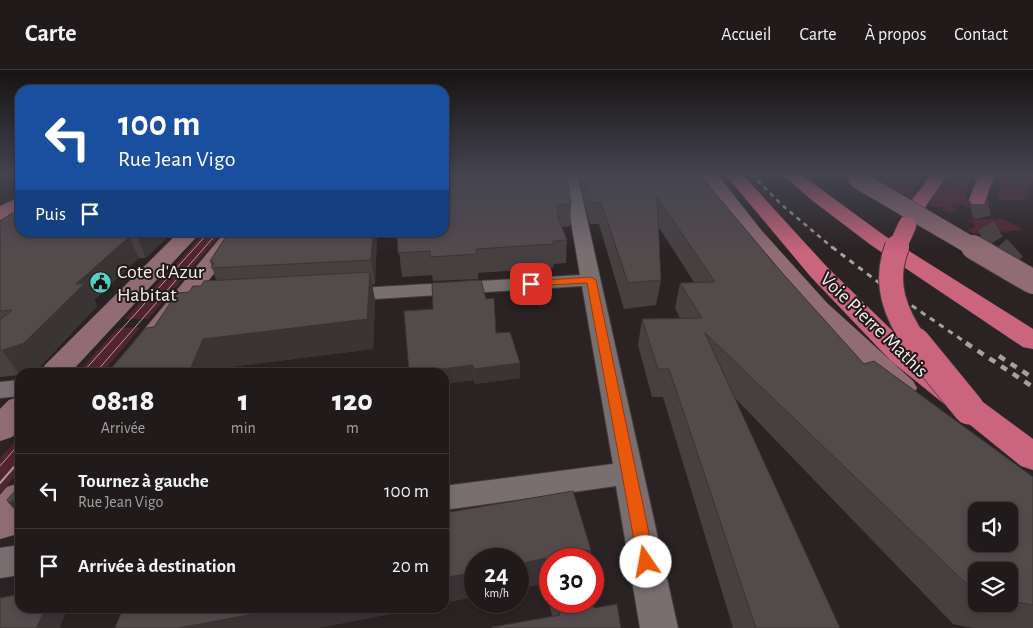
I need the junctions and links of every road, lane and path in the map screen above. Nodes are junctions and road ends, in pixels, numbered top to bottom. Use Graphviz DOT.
graph roads {
  1 [pos="575,200"];
  2 [pos="729,200"];
  3 [pos="756,200"];
  4 [pos="822,200"];
  5 [pos="894,200"];
  6 [pos="921,200"];
  7 [pos="15,205"];
  8 [pos="0,214"];
  9 [pos="186,237"];
  10 [pos="233,237"];
  11 [pos="591,280"];
  12 [pos="1033,282"];
  13 [pos="323,296"];
  14 [pos="1033,341"];
  15 [pos="59,368"];
  16 [pos="127,368"];
  17 [pos="15,388"];
  18 [pos="0,390"];
  19 [pos="923,408"];
  20 [pos="969,409"];
  21 [pos="15,413"];
  22 [pos="0,429"];
  23 [pos="1033,457"];
  24 [pos="628,472"];
  25 [pos="449,497"];
  26 [pos="15,504"];
  27 [pos="0,523"];
  28 [pos="15,561"];
  29 [pos="0,563"];
  30 [pos="659,628"];
  1 -- 11 [label="street"];
  2 -- 19 [label="main road"];
  3 -- 20 [label="highway, Voie Pierre Mathis, bridge"];
  4 -- 14 [label="highway"];
  5 -- 12 [label="main road, bridge"];
  6 -- 20 [label="highway, bridge"];
  7 -- 8 [label="main road"];
  9 -- 15 [label="main road"];
  10 -- 16 [label="main road"];
  11 -- 13 [label="street"];
  11 -- 24 [label="street"];
  17 -- 18 [label="street"];
  20 -- 23 [label="highway, Voie Pierre Mathis"];
  21 -- 22 [label="main road"];
  24 -- 25 [label="street"];
  24 -- 30 [label="street"];
  26 -- 27 [label="main road"];
  28 -- 29 [label="street"];
}
